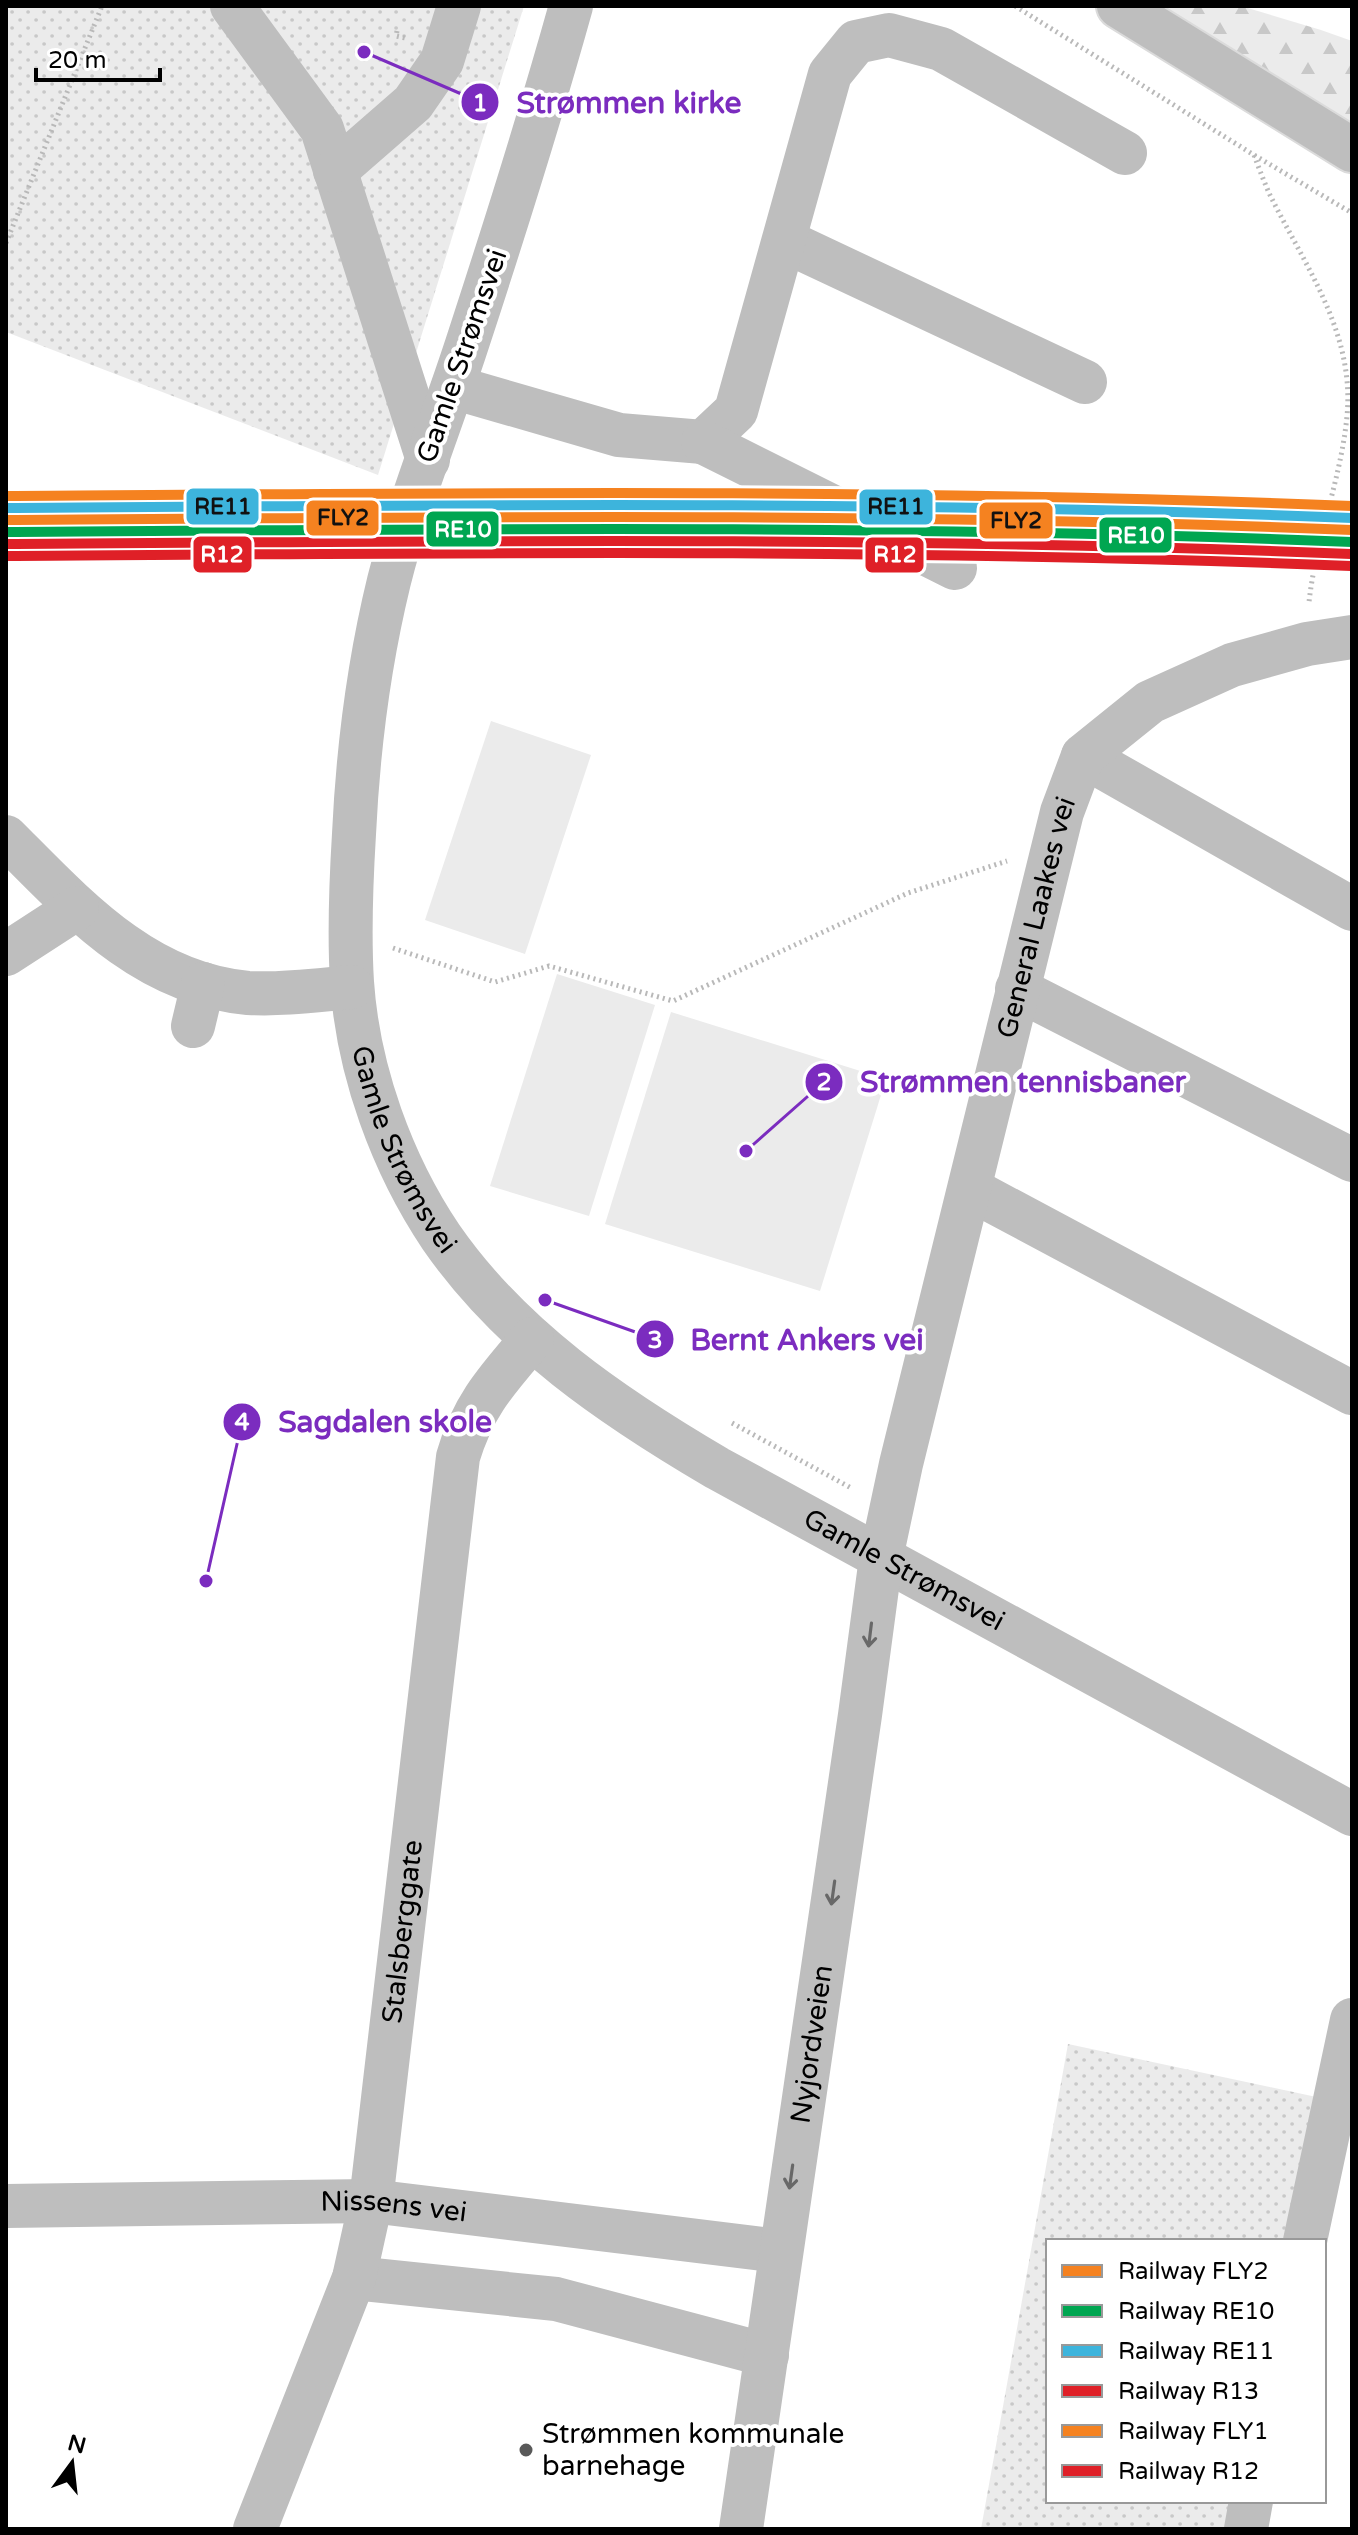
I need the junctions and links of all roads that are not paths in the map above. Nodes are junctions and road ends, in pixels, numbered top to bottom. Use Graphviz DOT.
graph roads {
  1 [pos="232,6"];
  2 [pos="459,6"];
  3 [pos="571,6"];
  4 [pos="1119,6"];
  5 [pos="1352,150"];
  6 [pos="1125,153"];
  7 [pos="335,171"];
  8 [pos="785,241"];
  9 [pos="1085,382"];
  10 [pos="453,387"];
  11 [pos="703,442"];
  12 [pos="428,460"];
  13 [pos="955,568"];
  14 [pos="1352,637"];
  15 [pos="1083,756"];
  16 [pos="6,837"];
  17 [pos="77,908"];
  18 [pos="1352,909"];
  19 [pos="6,954"];
  20 [pos="203,984"];
  21 [pos="352,987"];
  22 [pos="1017,989"];
  23 [pos="193,1026"];
  24 [pos="1352,1160"];
  25 [pos="970,1189"];
  26 [pos="532,1339"];
  27 [pos="1352,1393"];
  28 [pos="881,1558"];
  29 [pos="1352,1814"];
  30 [pos="1352,2020"];
  31 [pos="371,2201"];
  32 [pos="6,2206"];
  33 [pos="1305,2239"];
  34 [pos="780,2251"];
  35 [pos="354,2278"];
  36 [pos="767,2355"];
  37 [pos="1251,2503"];
  38 [pos="255,2529"];
  39 [pos="741,2529"];
  40 [pos="1246,2529"];
  1 -- 7 [label="street"];
  2 -- 7 [label="street"];
  3 -- 10 [label="street, Gamle Strømsvei"];
  4 -- 5 [label="street"];
  6 -- 8 [label="street"];
  7 -- 12 [label="street"];
  8 -- 9 [label="street"];
  8 -- 11 [label="street"];
  10 -- 11 [label="street"];
  10 -- 12 [label="street, Gamle Strømsvei"];
  11 -- 13 [label="street"];
  12 -- 21 [label="street, Gamle Strømsvei"];
  14 -- 15 [label="street"];
  15 -- 18 [label="street"];
  15 -- 22 [label="street, General Laakes vei"];
  16 -- 17 [label="street"];
  17 -- 19 [label="street"];
  17 -- 20 [label="street"];
  20 -- 21 [label="street"];
  20 -- 23 [label="street"];
  21 -- 26 [label="street, Gamle Strømsvei"];
  22 -- 24 [label="street"];
  22 -- 25 [label="street, General Laakes vei"];
  25 -- 27 [label="street"];
  25 -- 28 [label="street, General Laakes vei"];
  26 -- 28 [label="street, Gamle Strømsvei"];
  26 -- 31 [label="street, Stalsberggate"];
  28 -- 29 [label="street, Gamle Strømsvei"];
  28 -- 34 [label="street, Nyjordveien, one-way"];
  30 -- 33 [label="street"];
  31 -- 32 [label="street, Nissens vei"];
  31 -- 34 [label="street, Nissens vei"];
  31 -- 35 [label="street, Stalsberggate"];
  34 -- 36 [label="street, Nyjordveien"];
  35 -- 36 [label="street"];
  35 -- 38 [label="street, Stalsberggate"];
  36 -- 39 [label="street, Nyjordveien"];
  37 -- 40 [label="street"];
}
